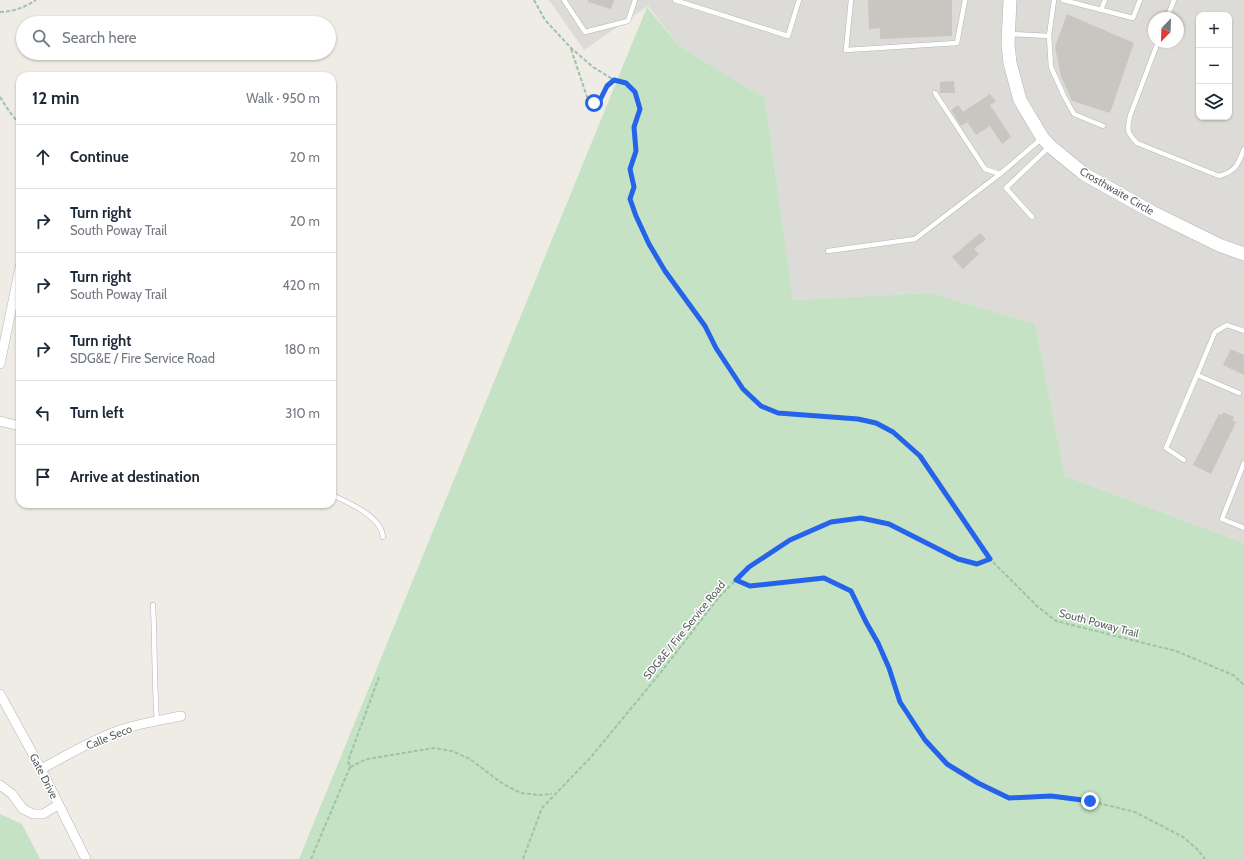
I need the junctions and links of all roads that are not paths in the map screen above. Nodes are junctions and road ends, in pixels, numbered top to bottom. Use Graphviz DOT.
graph roads {
  1 [pos="564,0"];
  2 [pos="635,0"];
  3 [pos="675,0"];
  4 [pos="798,0"];
  5 [pos="851,0"];
  6 [pos="965,0"];
  7 [pos="1010,0"];
  8 [pos="1054,0"];
  9 [pos="1064,0"];
  10 [pos="1105,0"];
  11 [pos="1140,0"];
  12 [pos="1174,0"];
  13 [pos="1101,10"];
  14 [pos="1169,12"];
  15 [pos="1008,34"];
  16 [pos="1049,36"];
  17 [pos="1156,48"];
  18 [pos="935,92"];
  19 [pos="1103,126"];
  20 [pos="1046,142"];
  21 [pos="1244,149"];
  22 [pos="1000,174"];
  23 [pos="1032,217"];
  24 [pos="828,251"];
  25 [pos="1244,254"];
  26 [pos="16,286"];
  27 [pos="1244,331"];
  28 [pos="0,364"];
  29 [pos="1197,376"];
  30 [pos="1239,393"];
  31 [pos="0,421"];
  32 [pos="16,425"];
  33 [pos="1184,460"];
  34 [pos="1244,464"];
  35 [pos="336,497"];
  36 [pos="1244,528"];
  37 [pos="383,537"];
  38 [pos="153,605"];
  39 [pos="0,694"];
  40 [pos="181,716"];
  41 [pos="157,721"];
  42 [pos="41,769"];
  43 [pos="0,785"];
  44 [pos="58,805"];
  45 [pos="86,859"];
  1 -- 2 [label="lane"];
  3 -- 4 [label="lane"];
  5 -- 6 [label="lane"];
  7 -- 15 [label="street, Crosthwaite Circle"];
  8 -- 16 [label="lane"];
  9 -- 13 [label="lane"];
  10 -- 13 [label="lane"];
  11 -- 13 [label="lane"];
  12 -- 14 [label="lane"];
  15 -- 16 [label="lane"];
  15 -- 20 [label="street, Crosthwaite Circle"];
  16 -- 19 [label="lane"];
  17 -- 21 [label="lane"];
  18 -- 22 [label="lane"];
  20 -- 22 [label="lane"];
  20 -- 23 [label="lane"];
  20 -- 25 [label="street, Crosthwaite Circle"];
  22 -- 24 [label="lane"];
  26 -- 28 [label="street"];
  27 -- 29 [label="lane"];
  29 -- 30 [label="lane"];
  29 -- 33 [label="lane"];
  31 -- 32 [label="street"];
  34 -- 36 [label="lane"];
  35 -- 37 [label="lane"];
  38 -- 41 [label="lane"];
  39 -- 42 [label="street, Gate Drive"];
  40 -- 41 [label="street, Calle Seco"];
  41 -- 42 [label="street, Calle Seco"];
  42 -- 44 [label="street, Gate Drive"];
  43 -- 44 [label="street"];
  44 -- 45 [label="street, Gate Drive"];
}
